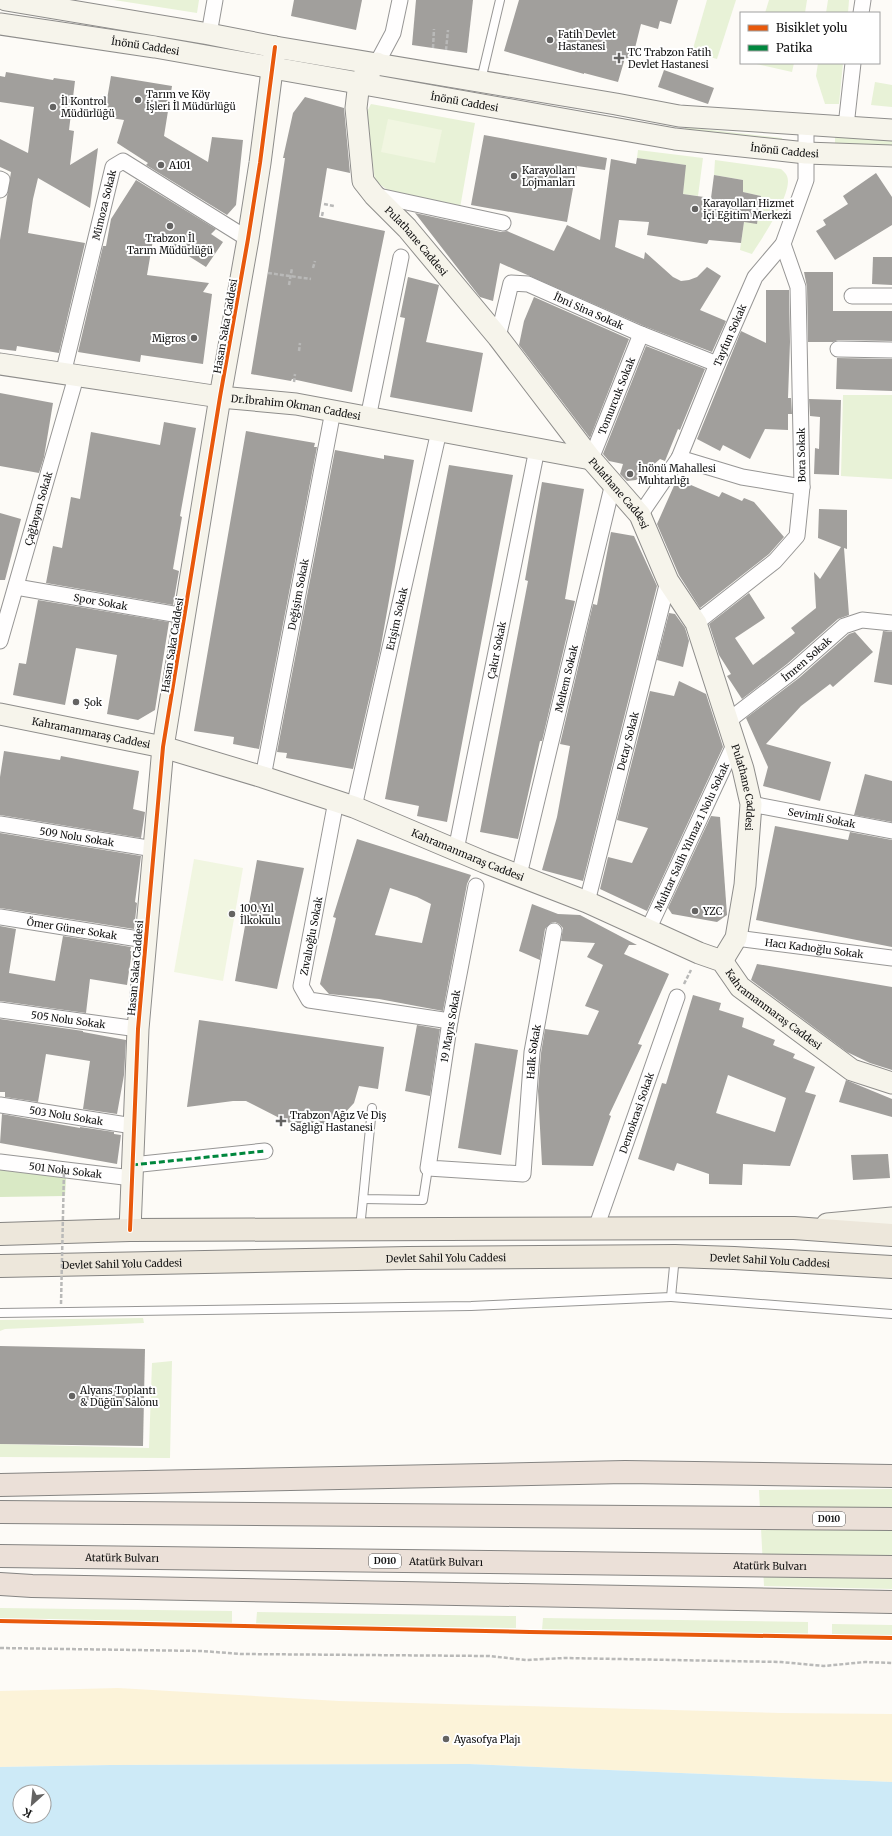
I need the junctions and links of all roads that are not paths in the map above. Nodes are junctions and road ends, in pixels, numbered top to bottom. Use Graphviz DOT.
graph roads {
  1 [pos="6,0"];
  2 [pos="215,0"];
  3 [pos="400,0"];
  4 [pos="500,0"];
  5 [pos="863,0"];
  6 [pos="42,3"];
  7 [pos="861,12"];
  8 [pos="0,24"];
  9 [pos="38,30"];
  10 [pos="209,34"];
  11 [pos="275,47"];
  12 [pos="377,63"];
  13 [pos="853,64"];
  14 [pos="272,68"];
  15 [pos="481,80"];
  16 [pos="359,82"];
  17 [pos="679,116"];
  18 [pos="806,125"];
  19 [pos="846,126"];
  20 [pos="892,130"];
  21 [pos="675,139"];
  22 [pos="806,153"];
  23 [pos="892,156"];
  24 [pos="0,179"];
  25 [pos="0,190"];
  26 [pos="374,195"];
  27 [pos="504,223"];
  28 [pos="248,240"];
  29 [pos="783,244"];
  30 [pos="401,257"];
  31 [pos="852,296"];
  32 [pos="892,296"];
  33 [pos="642,334"];
  34 [pos="498,337"];
  35 [pos="838,350"];
  36 [pos="892,350"];
  37 [pos="0,364"];
  38 [pos="717,364"];
  39 [pos="69,375"];
  40 [pos="220,397"];
  41 [pos="333,411"];
  42 [pos="368,418"];
  43 [pos="439,431"];
  44 [pos="537,449"];
  45 [pos="679,458"];
  46 [pos="591,459"];
  47 [pos="613,483"];
  48 [pos="802,487"];
  49 [pos="640,515"];
  50 [pos="668,581"];
  51 [pos="16,587"];
  52 [pos="185,616"];
  53 [pos="696,623"];
  54 [pos="892,623"];
  55 [pos="0,641"];
  56 [pos="0,714"];
  57 [pos="728,721"];
  58 [pos="735,744"];
  59 [pos="163,747"];
  60 [pos="263,777"];
  61 [pos="345,804"];
  62 [pos="751,804"];
  63 [pos="0,824"];
  64 [pos="892,831"];
  65 [pos="154,849"];
  66 [pos="456,850"];
  67 [pos="519,875"];
  68 [pos="476,886"];
  69 [pos="587,902"];
  70 [pos="0,917"];
  71 [pos="648,930"];
  72 [pos="554,931"];
  73 [pos="736,938"];
  74 [pos="145,940"];
  75 [pos="892,958"];
  76 [pos="722,961"];
  77 [pos="677,997"];
  78 [pos="0,1010"];
  79 [pos="450,1021"];
  80 [pos="138,1028"];
  81 [pos="892,1082"];
  82 [pos="0,1105"];
  83 [pos="372,1108"];
  84 [pos="133,1126"];
  85 [pos="265,1151"];
  86 [pos="0,1162"];
  87 [pos="428,1168"];
  88 [pos="132,1171"];
  89 [pos="362,1199"];
  90 [pos="892,1218"];
  91 [pos="360,1228"];
  92 [pos="596,1228"];
  93 [pos="794,1228"];
  94 [pos="130,1230"];
  95 [pos="0,1234"];
  96 [pos="892,1234"];
  97 [pos="675,1256"];
  98 [pos="0,1266"];
  99 [pos="892,1267"];
  100 [pos="672,1297"];
  101 [pos="0,1313"];
  102 [pos="892,1314"];
  103 [pos="892,1476"];
  104 [pos="0,1485"];
  105 [pos="0,1512"];
  106 [pos="892,1519"];
  107 [pos="0,1556"];
  108 [pos="892,1567"];
  109 [pos="0,1584"];
  110 [pos="892,1602"];
  1 -- 6 [label="street"];
  2 -- 10 [label="street"];
  3 -- 12 [label="street"];
  4 -- 15 [label="lane"];
  5 -- 7 [label="street"];
  6 -- 9 [label="street"];
  6 -- 10 [label="street"];
  8 -- 9 [label="street, İnönü Caddesi"];
  9 -- 14 [label="street, İnönü Caddesi"];
  10 -- 11 [label="street"];
  11 -- 12 [label="street"];
  11 -- 14 [label="street, Hasan Saka Caddesi"];
  12 -- 15 [label="street"];
  12 -- 16 [label="street"];
  13 -- 19 [label="street"];
  14 -- 16 [label="street, İnönü Caddesi"];
  14 -- 28 [label="street, Hasan Saka Caddesi"];
  15 -- 17 [label="street"];
  16 -- 21 [label="street, İnönü Caddesi"];
  16 -- 26 [label="street, Pulathane Caddesi"];
  17 -- 18 [label="street"];
  17 -- 21 [label="street"];
  18 -- 19 [label="street"];
  18 -- 22 [label="street, Tayfun Sokak"];
  19 -- 20 [label="street"];
  21 -- 22 [label="street, İnönü Caddesi"];
  22 -- 23 [label="street, İnönü Caddesi"];
  22 -- 29 [label="street, Tayfun Sokak"];
  24 -- 25 [label="street"];
  26 -- 27 [label="street"];
  26 -- 34 [label="street, Pulathane Caddesi"];
  28 -- 39 [label="street, Mimoza Sokak"];
  28 -- 40 [label="street, Hasan Saka Caddesi"];
  29 -- 38 [label="street, Tayfun Sokak"];
  29 -- 48 [label="street, Bora Sokak"];
  30 -- 42 [label="street"];
  31 -- 32 [label="street"];
  33 -- 34 [label="street, İbni Sina Sokak"];
  33 -- 38 [label="street, İbni Sina Sokak"];
  33 -- 46 [label="street, Tomurcuk Sokak"];
  34 -- 46 [label="street, Pulathane Caddesi"];
  35 -- 36 [label="street"];
  37 -- 39 [label="street, Dr.İbrahim Okman Caddesi"];
  38 -- 45 [label="street, Tayfun Sokak"];
  39 -- 40 [label="street, Dr.İbrahim Okman Caddesi"];
  39 -- 51 [label="street, Çağlayan Sokak"];
  40 -- 41 [label="street, Dr.İbrahim Okman Caddesi"];
  40 -- 52 [label="street, Hasan Saka Caddesi"];
  41 -- 42 [label="street, Dr.İbrahim Okman Caddesi"];
  41 -- 60 [label="street, Değişim Sokak"];
  42 -- 43 [label="street, Dr.İbrahim Okman Caddesi"];
  43 -- 44 [label="street, Dr.İbrahim Okman Caddesi"];
  43 -- 61 [label="street, Erişim Sokak"];
  44 -- 46 [label="street, Dr.İbrahim Okman Caddesi"];
  44 -- 66 [label="street, Çakır Sokak"];
  45 -- 48 [label="street"];
  45 -- 49 [label="street, Tayfun Sokak"];
  46 -- 47 [label="street, Pulathane Caddesi"];
  47 -- 49 [label="street, Pulathane Caddesi"];
  47 -- 67 [label="street, Meltem Sokak"];
  48 -- 53 [label="street, Bora Sokak"];
  49 -- 50 [label="street, Pulathane Caddesi"];
  50 -- 53 [label="street, Pulathane Caddesi"];
  50 -- 69 [label="street, Detay Sokak"];
  51 -- 52 [label="street, Spor Sokak"];
  51 -- 55 [label="street, Çağlayan Sokak"];
  52 -- 59 [label="street, Hasan Saka Caddesi"];
  53 -- 57 [label="street, Pulathane Caddesi"];
  54 -- 57 [label="street, İmren Sokak"];
  56 -- 59 [label="street, Kahramanmaraş Caddesi"];
  57 -- 58 [label="street, Pulathane Caddesi"];
  58 -- 62 [label="street, Pulathane Caddesi"];
  58 -- 71 [label="street, Muhtar Salih Yılmaz 1 Nolu Sokak"];
  59 -- 60 [label="street, Kahramanmaraş Caddesi"];
  59 -- 65 [label="street, Hasan Saka Caddesi"];
  60 -- 61 [label="street, Kahramanmaraş Caddesi"];
  61 -- 66 [label="street, Kahramanmaraş Caddesi"];
  61 -- 79 [label="street, Zıvalıoğlu Sokak"];
  62 -- 64 [label="street, Sevimli Sokak"];
  62 -- 73 [label="street, Pulathane Caddesi"];
  63 -- 65 [label="street, 509 Nolu Sokak"];
  65 -- 74 [label="street, Hasan Saka Caddesi"];
  66 -- 67 [label="street, Kahramanmaraş Caddesi"];
  67 -- 69 [label="street, Kahramanmaraş Caddesi"];
  68 -- 79 [label="street, 19 Mayıs Sokak"];
  69 -- 71 [label="street, Kahramanmaraş Caddesi"];
  70 -- 74 [label="street, Ömer Güner Sokak"];
  71 -- 76 [label="street, Kahramanmaraş Caddesi"];
  72 -- 87 [label="street, Halk Sokak"];
  73 -- 75 [label="street, Hacı Kadıoğlu Sokak"];
  73 -- 76 [label="street, Pulathane Caddesi"];
  74 -- 80 [label="street, Hasan Saka Caddesi"];
  76 -- 81 [label="street, Kahramanmaraş Caddesi"];
  77 -- 92 [label="street, Demokrasi Sokak"];
  78 -- 80 [label="street, 505 Nolu Sokak"];
  79 -- 87 [label="street, 19 Mayıs Sokak"];
  80 -- 84 [label="street, Hasan Saka Caddesi"];
  82 -- 84 [label="street, 503 Nolu Sokak"];
  83 -- 89 [label="lane"];
  84 -- 88 [label="street, Hasan Saka Caddesi"];
  85 -- 88 [label="street, 501 Nolu Sokak"];
  86 -- 88 [label="street, 501 Nolu Sokak"];
  87 -- 89 [label="lane"];
  88 -- 94 [label="street, Hasan Saka Caddesi"];
  89 -- 91 [label="lane"];
  90 -- 93 [label="street"];
  91 -- 92 [label="main road"];
  91 -- 94 [label="main road"];
  92 -- 93 [label="main road"];
  93 -- 96 [label="main road"];
  94 -- 95 [label="main road"];
  97 -- 98 [label="main road, Devlet Sahil Yolu Caddesi"];
  97 -- 99 [label="main road, Devlet Sahil Yolu Caddesi"];
  97 -- 100 [label="lane"];
  100 -- 101 [label="lane"];
  100 -- 102 [label="lane"];
  103 -- 104 [label="highway"];
  105 -- 106 [label="highway, D010"];
  107 -- 108 [label="highway, Atatürk Bulvarı / D010"];
  109 -- 110 [label="highway"];
}
